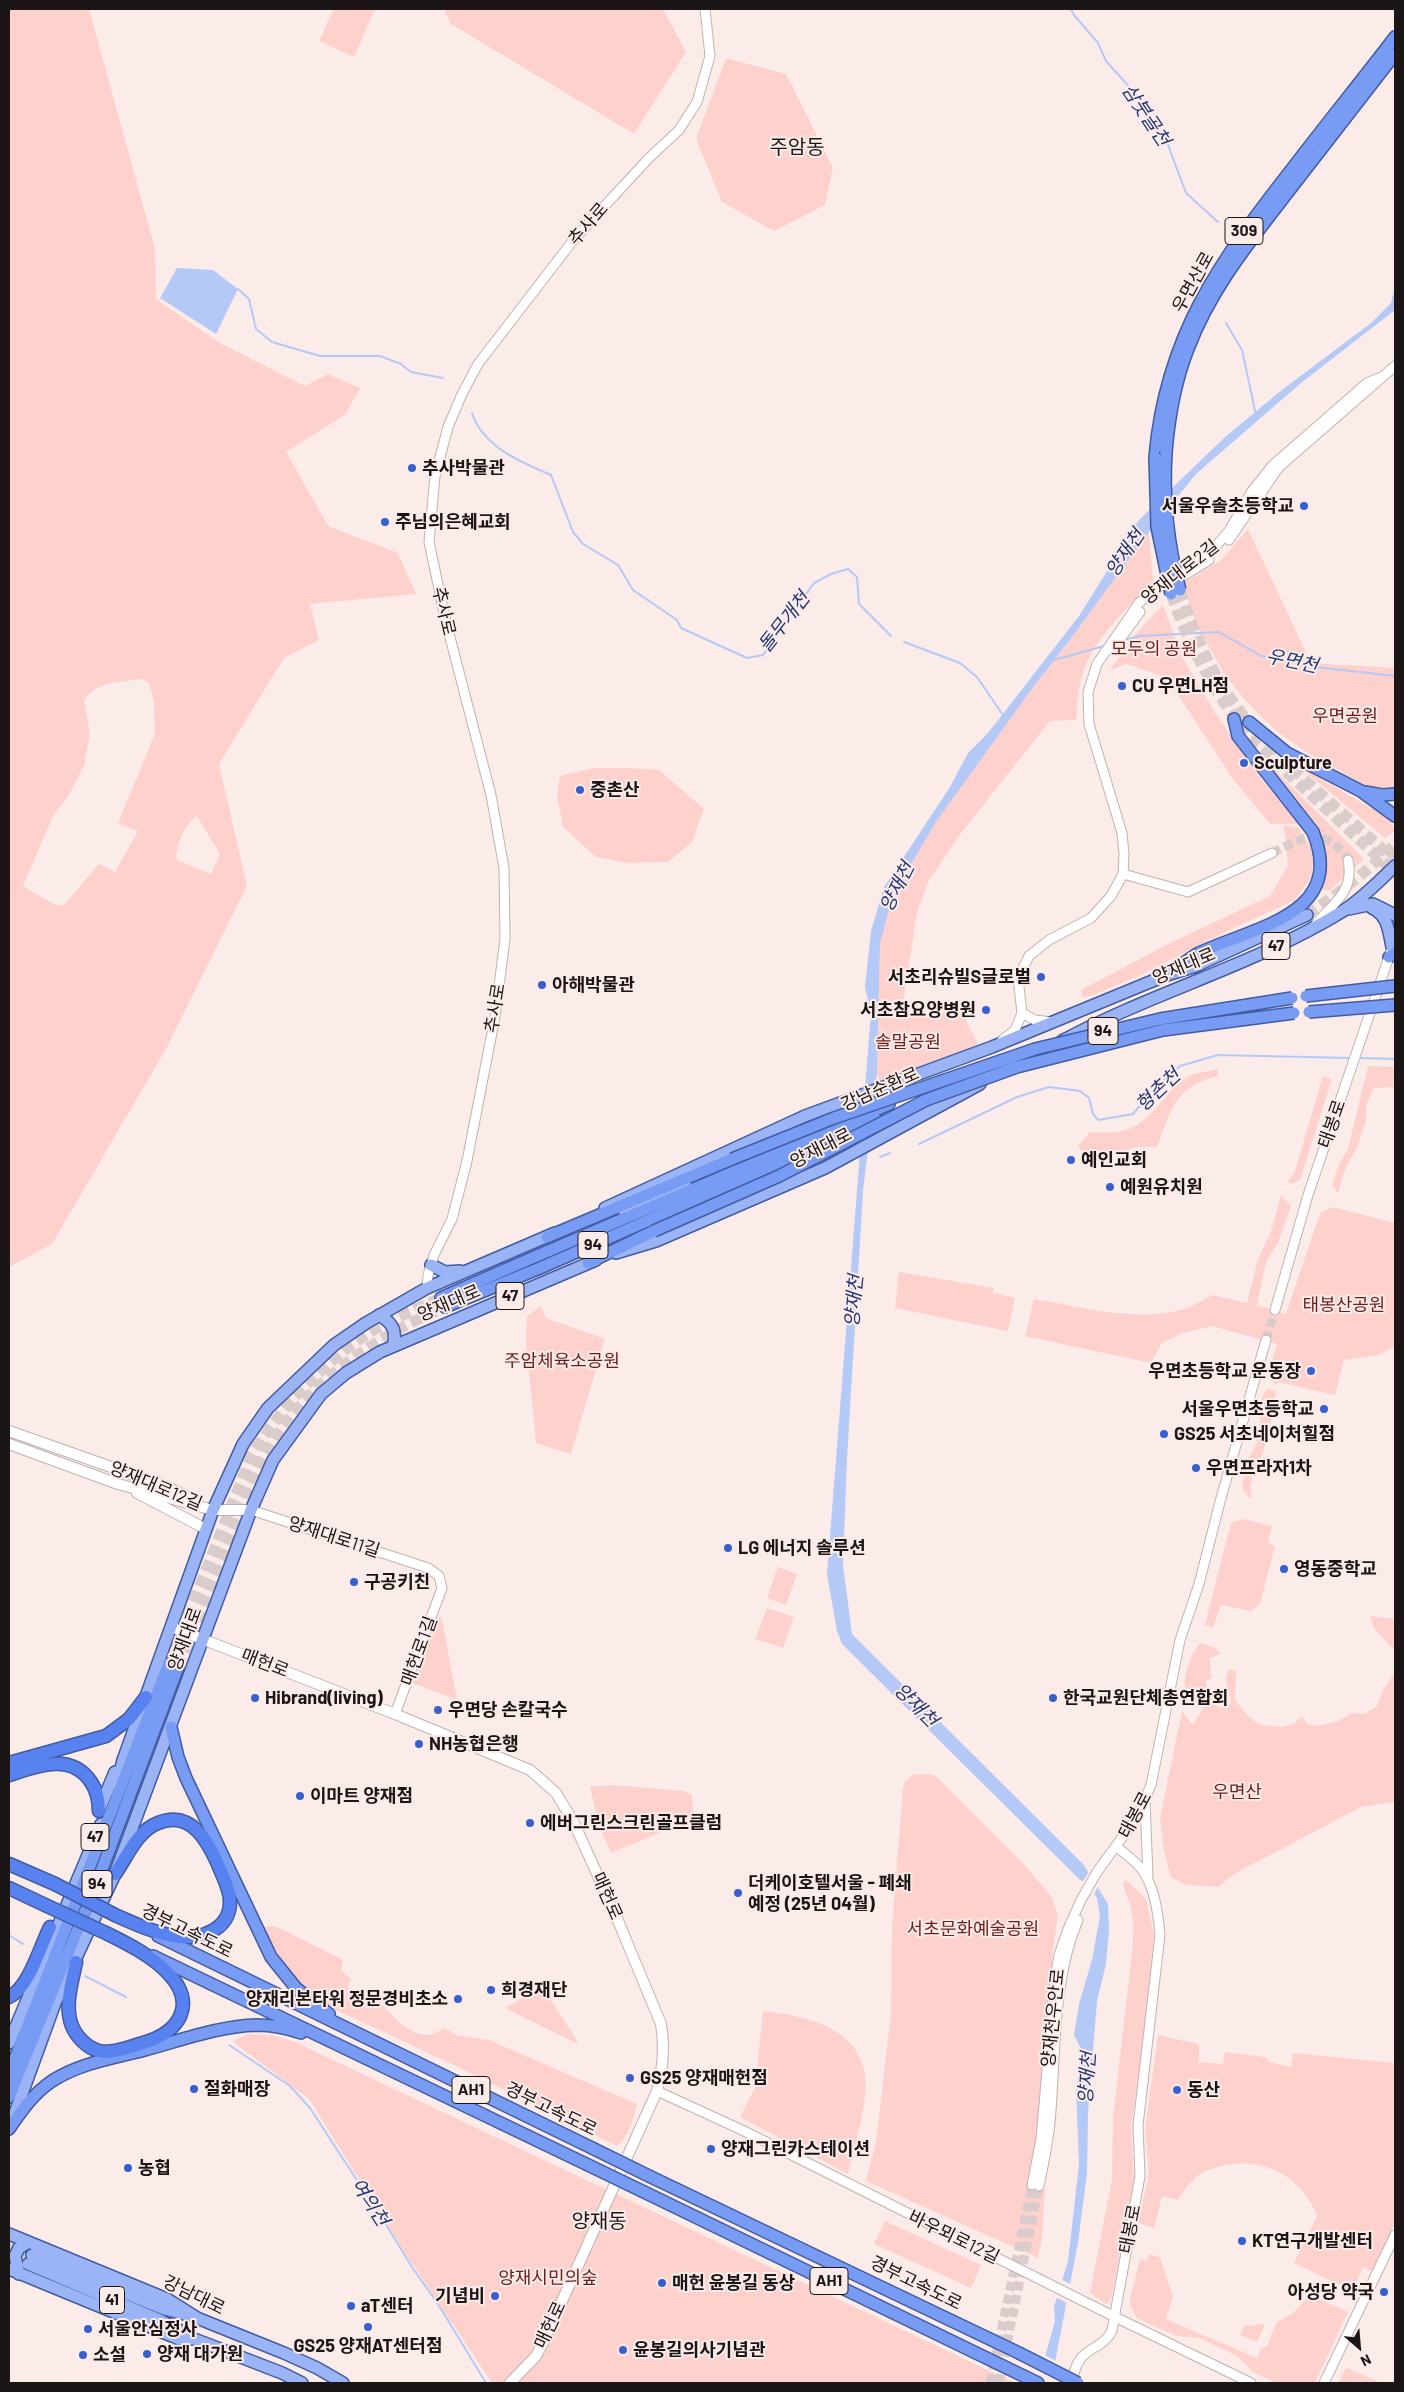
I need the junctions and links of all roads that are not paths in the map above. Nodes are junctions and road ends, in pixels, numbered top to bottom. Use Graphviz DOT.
graph roads {
  1 [pos="705,9"];
  2 [pos="1395,37"];
  3 [pos="1395,54"];
  4 [pos="1395,366"];
  5 [pos="1160,454"];
  6 [pos="1176,592"];
  7 [pos="1234,719"];
  8 [pos="1249,722"];
  9 [pos="1361,791"];
  10 [pos="1395,794"];
  11 [pos="1395,816"];
  12 [pos="1272,853"];
  13 [pos="1348,860"];
  14 [pos="1395,866"];
  15 [pos="1123,874"];
  16 [pos="1363,905"];
  17 [pos="1340,912"];
  18 [pos="1307,915"];
  19 [pos="1395,915"];
  20 [pos="1313,927"];
  21 [pos="1393,949"];
  22 [pos="1168,974"];
  23 [pos="1395,986"];
  24 [pos="1306,996"];
  25 [pos="1292,998"];
  26 [pos="1395,1005"];
  27 [pos="1309,1012"];
  28 [pos="1022,1013"];
  29 [pos="1294,1013"];
  30 [pos="1052,1022"];
  31 [pos="992,1047"];
  32 [pos="920,1090"];
  33 [pos="926,1100"];
  34 [pos="840,1102"];
  35 [pos="832,1158"];
  36 [pos="739,1176"];
  37 [pos="547,1237"];
  38 [pos="555,1247"];
  39 [pos="588,1263"];
  40 [pos="431,1265"];
  41 [pos="478,1267"];
  42 [pos="540,1268"];
  43 [pos="427,1288"];
  44 [pos="1275,1310"];
  45 [pos="380,1315"];
  46 [pos="1266,1340"];
  47 [pos="393,1346"];
  48 [pos="9,1423"];
  49 [pos="9,1431"];
  50 [pos="9,1444"];
  51 [pos="9,1449"];
  52 [pos="66,1450"];
  53 [pos="84,1472"];
  54 [pos="118,1484"];
  55 [pos="213,1510"];
  56 [pos="251,1510"];
  57 [pos="206,1530"];
  58 [pos="442,1588"];
  59 [pos="171,1627"];
  60 [pos="204,1640"];
  61 [pos="146,1697"];
  62 [pos="395,1714"];
  63 [pos="171,1727"];
  64 [pos="123,1760"];
  65 [pos="9,1764"];
  66 [pos="9,1775"];
  67 [pos="1145,1800"];
  68 [pos="98,1811"];
  69 [pos="1117,1847"];
  70 [pos="9,1864"];
  71 [pos="115,1874"];
  72 [pos="1148,1882"];
  73 [pos="9,1888"];
  74 [pos="9,1892"];
  75 [pos="29,1897"];
  76 [pos="135,1924"];
  77 [pos="50,1927"];
  78 [pos="125,1942"];
  79 [pos="76,1962"];
  80 [pos="40,1965"];
  81 [pos="9,1997"];
  82 [pos="350,2031"];
  83 [pos="9,2043"];
  84 [pos="347,2048"];
  85 [pos="9,2074"];
  86 [pos="657,2091"];
  87 [pos="9,2097"];
  88 [pos="9,2129"];
  89 [pos="1035,2185"];
  90 [pos="9,2230"];
  91 [pos="9,2234"];
  92 [pos="1395,2235"];
  93 [pos="27,2243"];
  94 [pos="14,2271"];
  95 [pos="1115,2317"];
  96 [pos="197,2318"];
  97 [pos="194,2339"];
  98 [pos="338,2382"];
  99 [pos="302,2383"];
  100 [pos="510,2383"];
  101 [pos="1038,2383"];
  102 [pos="1072,2383"];
  103 [pos="1078,2383"];
  104 [pos="1252,2383"];
  105 [pos="1324,2383"];
  1 -- 40 [label="street, 추사로"];
  2 -- 5 [label="highway, 우면산로 / 309"];
  3 -- 5 [label="highway, 우면산로 / 309"];
  4 -- 15 [label="street, 양재대로2길"];
  5 -- 6 [label="highway, 우면산로 / 309, bridge"];
  7 -- 22 [label="highway"];
  8 -- 9 [label="highway"];
  9 -- 10 [label="highway"];
  9 -- 11 [label="highway"];
  12 -- 15 [label="street"];
  13 -- 20 [label="street"];
  14 -- 17 [label="main road, 양재대로 / 47"];
  15 -- 28 [label="street, 양재대로2길"];
  16 -- 17 [label="main road"];
  16 -- 19 [label="main road"];
  16 -- 21 [label="main road"];
  17 -- 20 [label="main road, 양재대로 / 47"];
  18 -- 22 [label="main road, 양재대로 / 47"];
  20 -- 35 [label="main road, 양재대로 / 47"];
  21 -- 44 [label="street, 태봉로"];
  22 -- 30 [label="main road, 양재대로 / 47"];
  23 -- 24 [label="highway, bridge"];
  25 -- 32 [label="highway, 강남순환로 / 94, bridge"];
  26 -- 27 [label="highway, bridge"];
  28 -- 30 [label="street"];
  28 -- 31 [label="street"];
  29 -- 33 [label="highway, 강남순환로 / 94, bridge"];
  30 -- 31 [label="main road, 양재대로 / 47"];
  31 -- 34 [label="main road, 양재대로 / 47"];
  32 -- 36 [label="highway, 강남순환로 / 94, bridge"];
  32 -- 37 [label="highway, bridge"];
  33 -- 36 [label="highway, 강남순환로 / 94, bridge"];
  33 -- 39 [label="highway, bridge"];
  34 -- 37 [label="main road, 양재대로 / 47"];
  34 -- 38 [label="main road"];
  35 -- 39 [label="main road, 양재대로 / 47"];
  35 -- 42 [label="main road"];
  36 -- 38 [label="highway, 강남순환로"];
  36 -- 42 [label="highway, 양재대로 / 94"];
  37 -- 41 [label="main road, 양재대로 / 47"];
  38 -- 42 [label="highway, 양재대로 / 94"];
  39 -- 47 [label="main road, 양재대로 / 47"];
  40 -- 41 [label="main road"];
  40 -- 43 [label="street, 추사로"];
  41 -- 43 [label="main road, 양재대로 / 47"];
  43 -- 45 [label="main road, 양재대로 / 47"];
  45 -- 47 [label="main road"];
  45 -- 55 [label="main road, 양재대로 / 47"];
  46 -- 67 [label="street, 태봉로"];
  47 -- 56 [label="main road, 양재대로 / 47"];
  48 -- 52 [label="main road"];
  49 -- 52 [label="main road, 양재대로12길"];
  50 -- 53 [label="main road, 양재대로12길"];
  51 -- 53 [label="main road"];
  52 -- 55 [label="main road, 양재대로12길"];
  53 -- 54 [label="main road, 양재대로12길"];
  54 -- 55 [label="main road, 양재대로12길"];
  54 -- 57 [label="main road"];
  55 -- 56 [label="main road, 양재대로11길"];
  55 -- 57 [label="main road, 양재대로 / 47"];
  56 -- 58 [label="street, 양재대로11길"];
  56 -- 60 [label="main road, 양재대로 / 47"];
  57 -- 59 [label="main road, 양재대로 / 47"];
  58 -- 62 [label="street, 매헌로1길"];
  59 -- 60 [label="main road, 매헌로"];
  59 -- 61 [label="main road, 양재대로 / 47"];
  60 -- 62 [label="main road, 매헌로"];
  60 -- 63 [label="main road, 양재대로 / 47"];
  61 -- 64 [label="main road, 양재대로 / 47"];
  61 -- 65 [label="highway"];
  62 -- 86 [label="main road, 매헌로"];
  63 -- 71 [label="main road, 양재대로 / 47"];
  63 -- 82 [label="highway"];
  64 -- 68 [label="main road"];
  64 -- 80 [label="main road, 양재대로 / 47"];
  66 -- 68 [label="highway"];
  67 -- 69 [label="street, 태봉로"];
  67 -- 72 [label="street"];
  68 -- 77 [label="main road"];
  69 -- 72 [label="street, 태봉로"];
  69 -- 89 [label="street, 양재천우안로"];
  70 -- 76 [label="highway, 경부고속도로, bridge"];
  71 -- 76 [label="highway"];
  71 -- 79 [label="main road, 양재대로 / 47"];
  72 -- 95 [label="street, 태봉로"];
  73 -- 75 [label="highway, 경부고속도로"];
  74 -- 75 [label="highway"];
  75 -- 78 [label="highway, 경부고속도로, bridge"];
  76 -- 82 [label="highway, 경부고속도로 / AH1"];
  77 -- 80 [label="main road"];
  77 -- 81 [label="highway"];
  78 -- 79 [label="highway"];
  78 -- 84 [label="highway, 경부고속도로 / AH1"];
  79 -- 88 [label="main road, 양재대로 / 47"];
  80 -- 83 [label="main road, 양재대로 / 47"];
  82 -- 103 [label="highway, 경부고속도로 / AH1, bridge"];
  84 -- 88 [label="highway"];
  84 -- 101 [label="highway, 경부고속도로 / AH1, bridge"];
  85 -- 87 [label="highway, 양재대로 / 94"];
  86 -- 95 [label="street, 바우뫼로12길"];
  86 -- 100 [label="main road, 매헌로"];
  90 -- 93 [label="main road"];
  91 -- 93 [label="main road"];
  92 -- 105 [label="street"];
  93 -- 94 [label="main road"];
  93 -- 96 [label="main road, 강남대로"];
  94 -- 97 [label="main road"];
  95 -- 102 [label="street, 태봉로"];
  95 -- 104 [label="street, 바우뫼로12길"];
  96 -- 97 [label="main road, 41"];
  96 -- 98 [label="main road, 강남대로 / 41"];
  97 -- 99 [label="main road, 41"];
}
